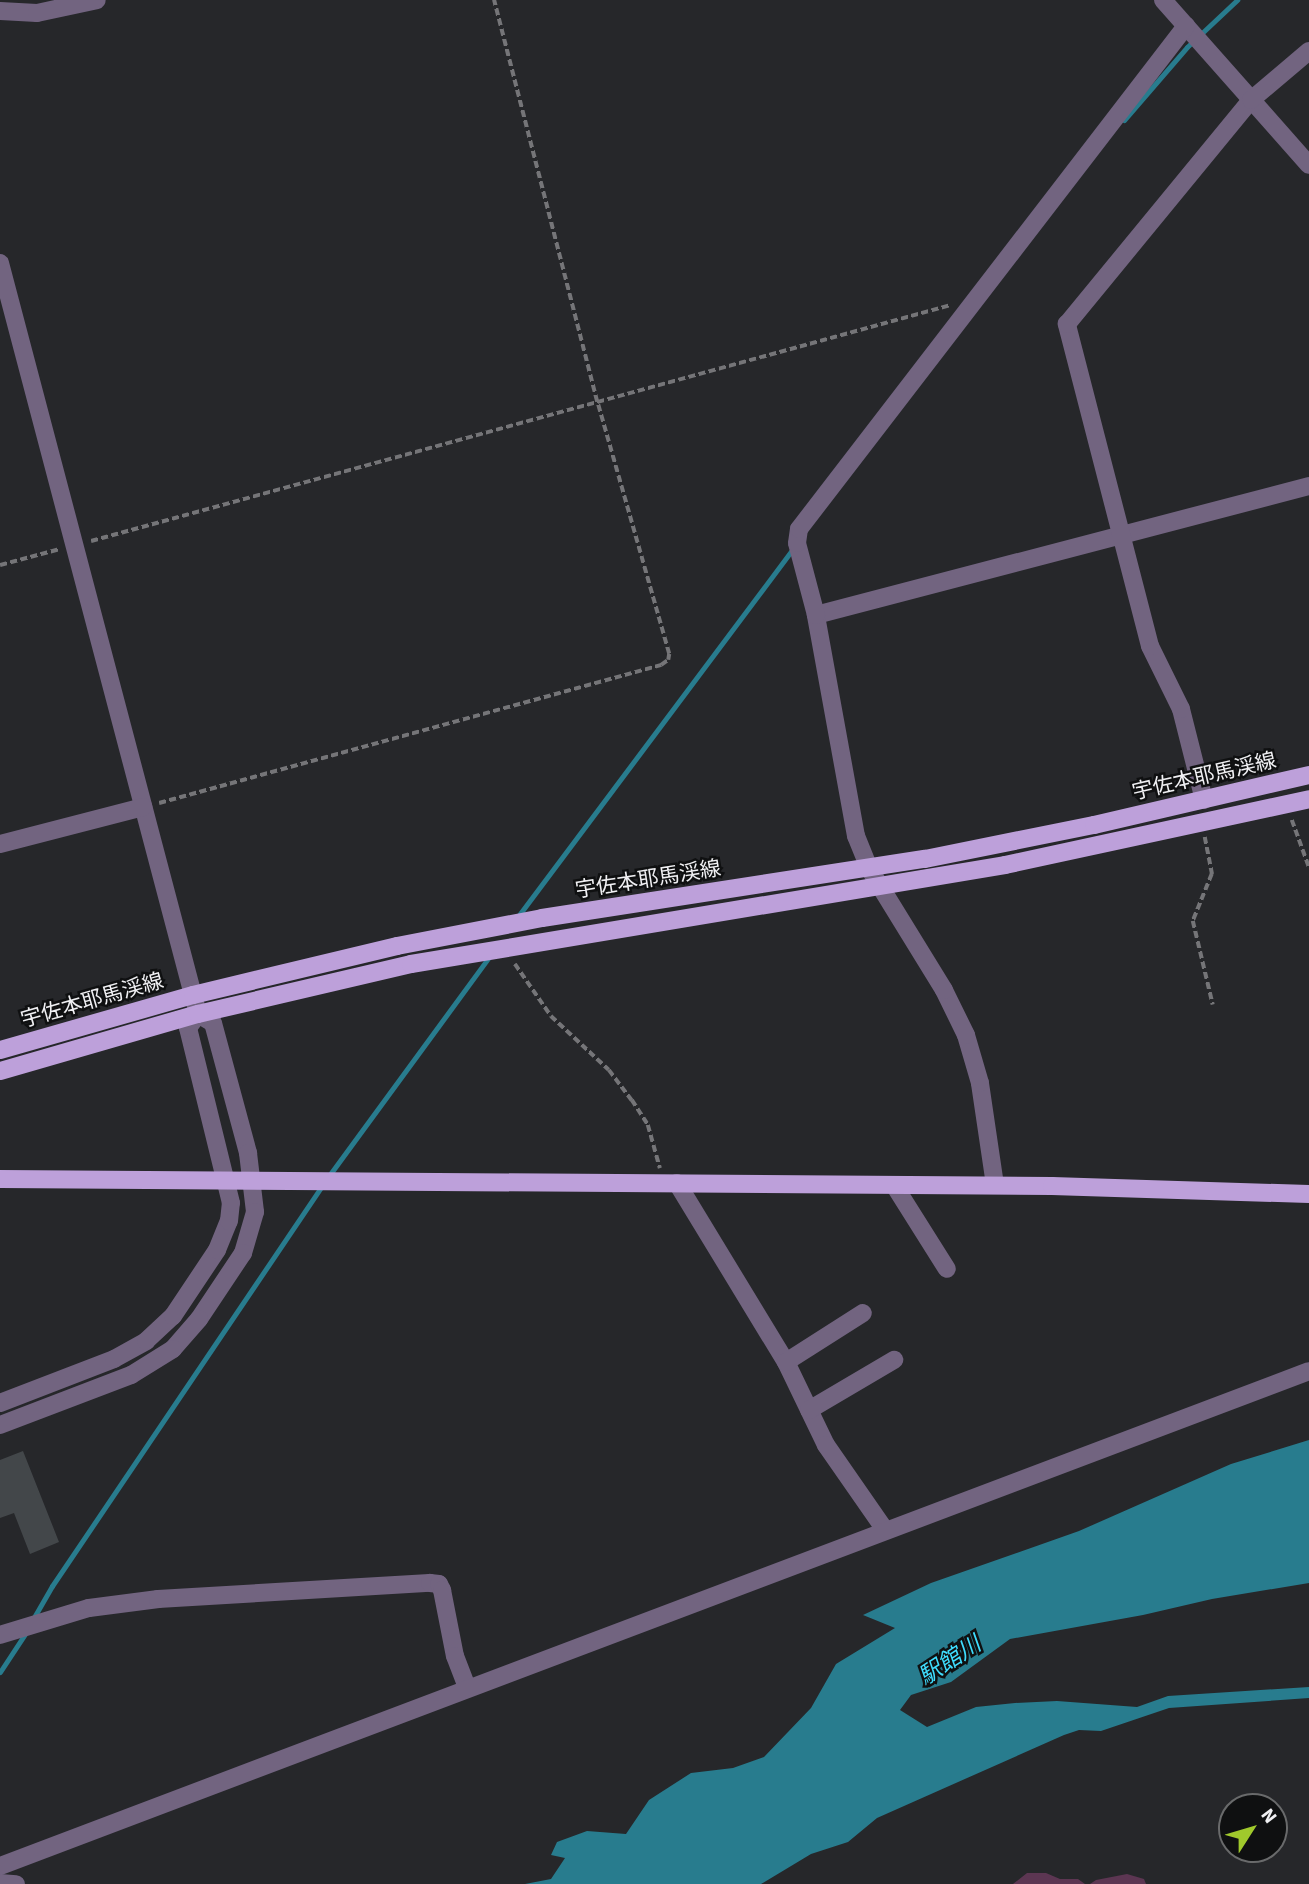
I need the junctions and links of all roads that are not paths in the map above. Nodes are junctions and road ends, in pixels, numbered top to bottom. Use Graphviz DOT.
graph roads {
  1 [pos="97,0"];
  2 [pos="1163,0"];
  3 [pos="0,11"];
  4 [pos="1186,26"];
  5 [pos="1309,51"];
  6 [pos="1251,100"];
  7 [pos="1309,165"];
  8 [pos="0,263"];
  9 [pos="1309,486"];
  10 [pos="1121,536"];
  11 [pos="816,615"];
  12 [pos="1309,775"];
  13 [pos="1309,799"];
  14 [pos="1204,800"];
  15 [pos="143,807"];
  16 [pos="0,844"];
  17 [pos="869,868"];
  18 [pos="881,886"];
  19 [pos="193,995"];
  20 [pos="198,1014"];
  21 [pos="0,1050"];
  22 [pos="0,1071"];
  23 [pos="0,1180"];
  24 [pos="229,1182"];
  25 [pos="253,1182"];
  26 [pos="670,1183"];
  27 [pos="894,1185"];
  28 [pos="995,1185"];
  29 [pos="1309,1194"];
  30 [pos="947,1269"];
  31 [pos="863,1313"];
  32 [pos="894,1360"];
  33 [pos="786,1362"];
  34 [pos="1309,1371"];
  35 [pos="0,1403"];
  36 [pos="809,1410"];
  37 [pos="0,1425"];
  38 [pos="885,1530"];
  39 [pos="0,1635"];
  40 [pos="467,1687"];
  41 [pos="0,1866"];
  42 [pos="0,1883"];
  43 [pos="16,1884"];
  1 -- 3 [label="street"];
  2 -- 4 [label="street"];
  4 -- 6 [label="street"];
  4 -- 11 [label="street"];
  5 -- 6 [label="street"];
  6 -- 7 [label="street"];
  6 -- 10 [label="street"];
  8 -- 15 [label="street"];
  9 -- 10 [label="street"];
  10 -- 11 [label="street"];
  10 -- 14 [label="street"];
  11 -- 17 [label="street"];
  12 -- 14 [label="main road, 宇佐本耶馬渓線"];
  13 -- 18 [label="main road, 宇佐本耶馬渓線"];
  14 -- 17 [label="main road, 宇佐本耶馬渓線"];
  15 -- 16 [label="street"];
  15 -- 19 [label="street"];
  17 -- 18 [label="street"];
  17 -- 19 [label="main road, 宇佐本耶馬渓線"];
  18 -- 20 [label="main road, 宇佐本耶馬渓線"];
  18 -- 28 [label="street"];
  19 -- 20 [label="street"];
  19 -- 21 [label="main road, 宇佐本耶馬渓線"];
  20 -- 22 [label="main road, 宇佐本耶馬渓線"];
  20 -- 24 [label="street"];
  20 -- 25 [label="street"];
  23 -- 24 [label="main road"];
  24 -- 25 [label="main road"];
  24 -- 35 [label="street"];
  25 -- 26 [label="main road"];
  25 -- 37 [label="street"];
  26 -- 27 [label="main road"];
  26 -- 33 [label="street"];
  27 -- 28 [label="main road"];
  27 -- 30 [label="street"];
  28 -- 29 [label="main road"];
  31 -- 33 [label="street"];
  32 -- 36 [label="street"];
  33 -- 36 [label="street"];
  34 -- 38 [label="street"];
  36 -- 38 [label="street"];
  38 -- 40 [label="street"];
  39 -- 40 [label="street"];
  40 -- 41 [label="street"];
  42 -- 43 [label="street"];
}
